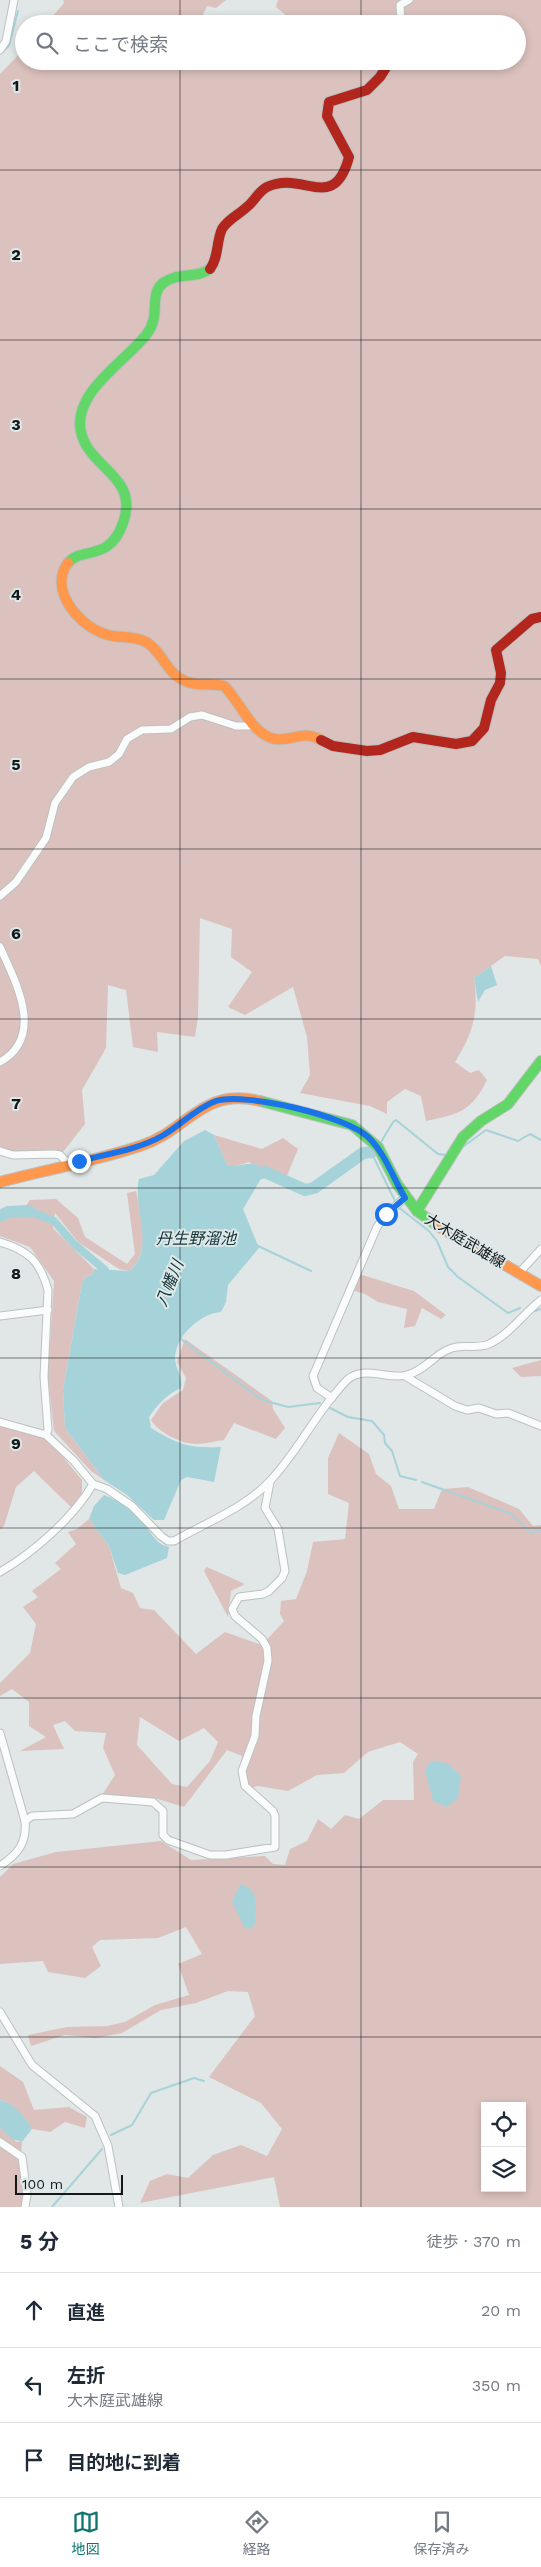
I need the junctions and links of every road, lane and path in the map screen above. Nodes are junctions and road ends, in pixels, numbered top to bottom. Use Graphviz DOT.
graph roads {
  1 [pos="14,0"];
  2 [pos="409,0"];
  3 [pos="401,15"];
  4 [pos="0,50"];
  5 [pos="384,70"];
  6 [pos="541,617"];
  7 [pos="254,726"];
  8 [pos="0,896"];
  9 [pos="0,947"];
  10 [pos="541,1061"];
  11 [pos="0,1062"];
  12 [pos="0,1151"];
  13 [pos="68,1163"];
  14 [pos="0,1182"];
  15 [pos="399,1202"];
  16 [pos="417,1211"];
  17 [pos="0,1242"];
  18 [pos="541,1250"];
  19 [pos="519,1273"];
  20 [pos="541,1286"];
  21 [pos="541,1300"];
  22 [pos="48,1310"];
  23 [pos="0,1316"];
  24 [pos="405,1376"];
  25 [pos="332,1398"];
  26 [pos="0,1422"];
  27 [pos="541,1426"];
  28 [pos="46,1435"];
  29 [pos="270,1482"];
  30 [pos="93,1484"];
  31 [pos="0,1571"];
  32 [pos="0,1733"];
  33 [pos="25,1821"];
  34 [pos="0,1866"];
  35 [pos="0,2012"];
  36 [pos="0,2142"];
  37 [pos="25,2207"];
  38 [pos="119,2207"];
  1 -- 4 [label="street"];
  2 -- 3 [label="street"];
  5 -- 7 [label="street"];
  6 -- 7 [label="street"];
  7 -- 8 [label="street"];
  9 -- 11 [label="street"];
  10 -- 16 [label="street"];
  12 -- 13 [label="street"];
  13 -- 14 [label="street, 大木庭武雄線"];
  13 -- 15 [label="street, 大木庭武雄線"];
  15 -- 16 [label="street, 大木庭武雄線"];
  15 -- 25 [label="street"];
  16 -- 19 [label="street, 大木庭武雄線"];
  17 -- 22 [label="street"];
  18 -- 19 [label="street"];
  19 -- 20 [label="street, 大木庭武雄線"];
  21 -- 24 [label="street"];
  22 -- 23 [label="street"];
  22 -- 28 [label="street"];
  24 -- 25 [label="street"];
  24 -- 27 [label="street"];
  25 -- 29 [label="street"];
  26 -- 28 [label="street"];
  28 -- 30 [label="street"];
  29 -- 30 [label="street"];
  29 -- 33 [label="street"];
  30 -- 31 [label="street"];
  32 -- 33 [label="street"];
  33 -- 34 [label="street"];
  35 -- 38 [label="street"];
  36 -- 37 [label="street"];
}
